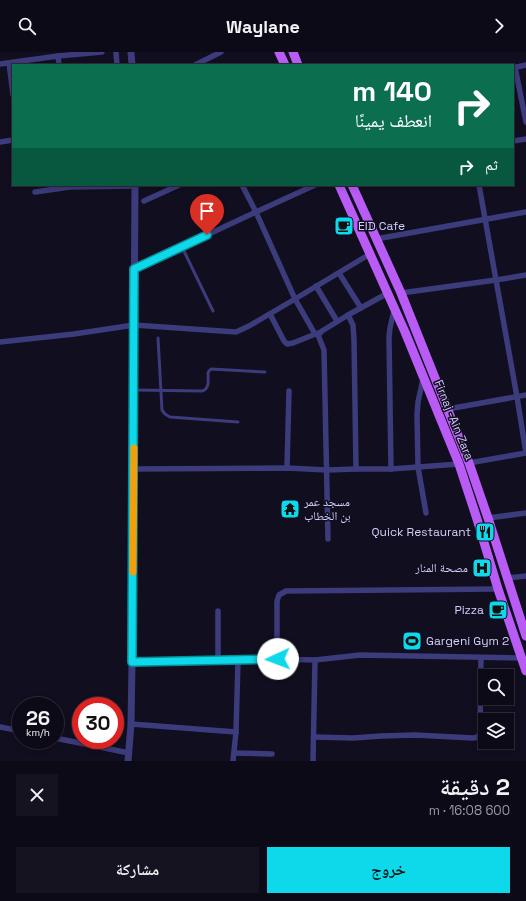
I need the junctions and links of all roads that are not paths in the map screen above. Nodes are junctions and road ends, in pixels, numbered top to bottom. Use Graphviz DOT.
graph roads {
  1 [pos="102,52"];
  2 [pos="116,52"];
  3 [pos="131,52"];
  4 [pos="221,52"];
  5 [pos="279,52"];
  6 [pos="293,52"];
  7 [pos="213,54"];
  8 [pos="58,56"];
  9 [pos="9,63"];
  10 [pos="0,64"];
  11 [pos="59,64"];
  12 [pos="117,64"];
  13 [pos="132,64"];
  14 [pos="197,64"];
  15 [pos="285,64"];
  16 [pos="298,64"];
  17 [pos="526,65"];
  18 [pos="514,68"];
  19 [pos="12,87"];
  20 [pos="526,122"];
  21 [pos="526,139"];
  22 [pos="12,140"];
  23 [pos="514,141"];
  24 [pos="0,142"];
  25 [pos="135,186"];
  26 [pos="177,186"];
  27 [pos="243,186"];
  28 [pos="313,186"];
  29 [pos="339,186"];
  30 [pos="352,186"];
  31 [pos="479,186"];
  32 [pos="36,192"];
  33 [pos="144,201"];
  34 [pos="256,212"];
  35 [pos="526,212"];
  36 [pos="485,220"];
  37 [pos="376,239"];
  38 [pos="182,247"];
  39 [pos="370,254"];
  40 [pos="134,269"];
  41 [pos="339,273"];
  42 [pos="526,275"];
  43 [pos="496,280"];
  44 [pos="316,286"];
  45 [pos="388,293"];
  46 [pos="401,293"];
  47 [pos="295,299"];
  48 [pos="394,307"];
  49 [pos="361,308"];
  50 [pos="213,311"];
  51 [pos="270,314"];
  52 [pos="348,315"];
  53 [pos="337,321"];
  54 [pos="134,325"];
  55 [pos="317,333"];
  56 [pos="158,338"];
  57 [pos="0,342"];
  58 [pos="266,372"];
  59 [pos="424,378"];
  60 [pos="134,390"];
  61 [pos="160,390"];
  62 [pos="289,391"];
  63 [pos="526,394"];
  64 [pos="517,396"];
  65 [pos="448,409"];
  66 [pos="238,422"];
  67 [pos="469,463"];
  68 [pos="459,464"];
  69 [pos="418,467"];
  70 [pos="133,468"];
  71 [pos="287,468"];
  72 [pos="356,469"];
  73 [pos="392,469"];
  74 [pos="327,470"];
  75 [pos="426,513"];
  76 [pos="526,513"];
  77 [pos="488,518"];
  78 [pos="328,539"];
  79 [pos="526,576"];
  80 [pos="507,578"];
  81 [pos="498,589"];
  82 [pos="218,611"];
  83 [pos="526,636"];
  84 [pos="481,658"];
  85 [pos="521,658"];
  86 [pos="278,659"];
  87 [pos="315,660"];
  88 [pos="218,661"];
  89 [pos="238,661"];
  90 [pos="132,662"];
  91 [pos="526,671"];
  92 [pos="131,724"];
  93 [pos="0,727"];
  94 [pos="12,729"];
  95 [pos="236,732"];
  96 [pos="314,737"];
  97 [pos="64,740"];
  98 [pos="129,753"];
  99 [pos="234,753"];
  100 [pos="272,754"];
  101 [pos="128,761"];
  102 [pos="233,761"];
  103 [pos="313,761"];
  1 -- 8 [label="street"];
  2 -- 12 [label="street"];
  3 -- 13 [label="street"];
  4 -- 7 [label="street"];
  5 -- 15 [label="main road"];
  6 -- 16 [label="main road"];
  7 -- 14 [label="street"];
  8 -- 9 [label="street"];
  8 -- 11 [label="street"];
  9 -- 10 [label="street"];
  9 -- 19 [label="street"];
  17 -- 18 [label="street"];
  18 -- 20 [label="street"];
  21 -- 23 [label="street"];
  22 -- 24 [label="street"];
  25 -- 32 [label="street"];
  25 -- 40 [label="street"];
  26 -- 33 [label="street"];
  27 -- 34 [label="street"];
  28 -- 34 [label="street"];
  29 -- 39 [label="main road, Firnaj -Ain Zara"];
  30 -- 37 [label="main road, Firnaj -Ain Zara"];
  31 -- 36 [label="street"];
  34 -- 38 [label="street"];
  34 -- 47 [label="street"];
  35 -- 36 [label="street"];
  36 -- 37 [label="street"];
  36 -- 43 [label="street"];
  37 -- 46 [label="main road, Firnaj -Ain Zara"];
  38 -- 40 [label="street"];
  38 -- 50 [label="lane"];
  39 -- 41 [label="street"];
  39 -- 45 [label="main road, Firnaj -Ain Zara"];
  40 -- 54 [label="street"];
  41 -- 44 [label="street"];
  41 -- 49 [label="street"];
  42 -- 43 [label="street"];
  43 -- 46 [label="street"];
  43 -- 64 [label="street"];
  44 -- 47 [label="street"];
  44 -- 53 [label="street"];
  45 -- 48 [label="main road, Firnaj -Ain Zara"];
  45 -- 49 [label="street"];
  46 -- 65 [label="main road, Firnaj -Ain Zara"];
  47 -- 51 [label="street"];
  47 -- 55 [label="street"];
  48 -- 59 [label="main road, Firnaj -Ain Zara"];
  48 -- 73 [label="street"];
  49 -- 52 [label="street"];
  51 -- 54 [label="street"];
  51 -- 55 [label="street"];
  52 -- 53 [label="street"];
  52 -- 72 [label="street"];
  53 -- 55 [label="street"];
  54 -- 57 [label="street"];
  54 -- 60 [label="street"];
  55 -- 74 [label="street"];
  56 -- 61 [label="lane"];
  58 -- 61 [label="lane"];
  59 -- 68 [label="main road, Firnaj -Ain Zara"];
  59 -- 69 [label="street"];
  60 -- 61 [label="lane"];
  60 -- 70 [label="street"];
  61 -- 66 [label="lane"];
  62 -- 71 [label="street"];
  63 -- 64 [label="street"];
  64 -- 65 [label="street"];
  64 -- 67 [label="street"];
  65 -- 67 [label="main road, Firnaj -Ain Zara"];
  67 -- 77 [label="main road, Firnaj -Ain Zara"];
  68 -- 69 [label="street"];
  68 -- 81 [label="main road, Firnaj -Ain Zara"];
  69 -- 73 [label="street"];
  69 -- 75 [label="street"];
  70 -- 71 [label="street"];
  70 -- 90 [label="street"];
  71 -- 74 [label="street"];
  72 -- 73 [label="street"];
  72 -- 74 [label="street"];
  74 -- 78 [label="street"];
  76 -- 77 [label="street"];
  77 -- 80 [label="main road, Firnaj -Ain Zara"];
  79 -- 80 [label="street"];
  80 -- 83 [label="main road, Firnaj -Ain Zara"];
  81 -- 85 [label="main road, Firnaj -Ain Zara"];
  81 -- 86 [label="street"];
  82 -- 88 [label="street"];
  84 -- 85 [label="street"];
  84 -- 87 [label="street"];
  84 -- 96 [label="street"];
  85 -- 91 [label="main road, Firnaj -Ain Zara"];
  86 -- 87 [label="street"];
  86 -- 89 [label="street"];
  87 -- 96 [label="street"];
  88 -- 89 [label="street"];
  88 -- 90 [label="street"];
  89 -- 95 [label="street"];
  90 -- 92 [label="street"];
  92 -- 95 [label="street"];
  92 -- 98 [label="street"];
  93 -- 94 [label="street"];
  95 -- 99 [label="street"];
  96 -- 103 [label="street"];
  97 -- 98 [label="street"];
  98 -- 101 [label="street"];
  99 -- 100 [label="street"];
  99 -- 102 [label="street"];
}
